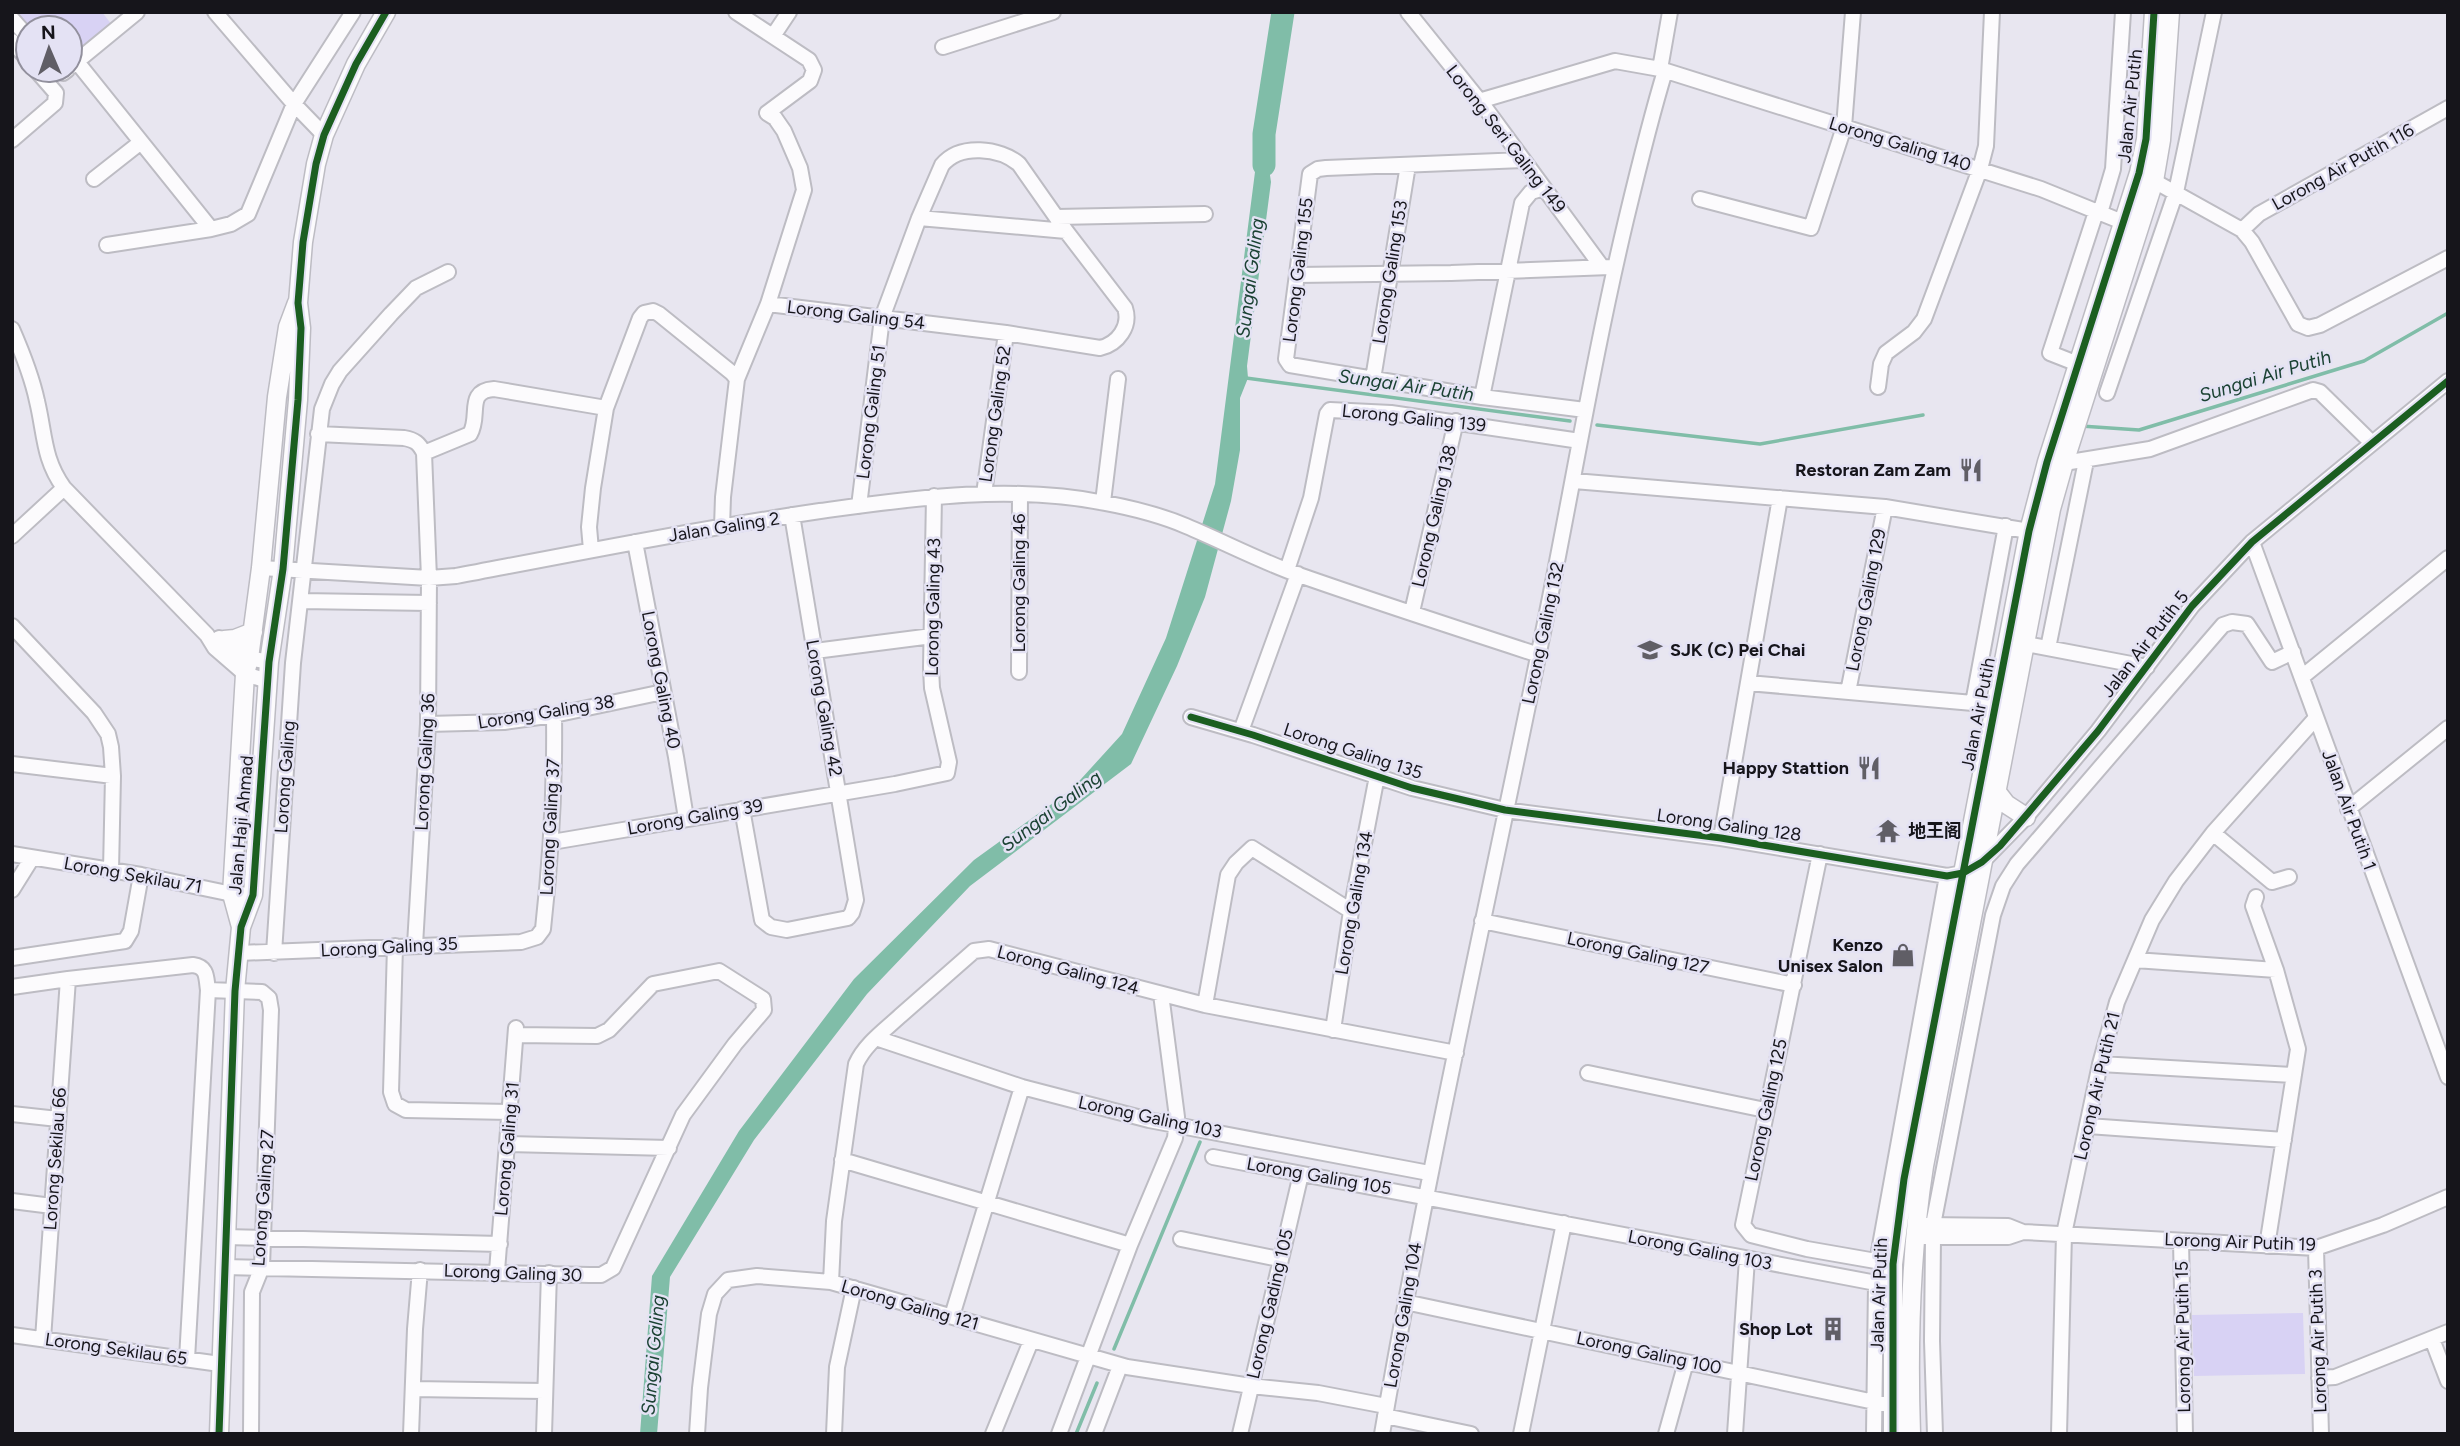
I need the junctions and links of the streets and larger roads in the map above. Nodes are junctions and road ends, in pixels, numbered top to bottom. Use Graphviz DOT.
graph roads {
  1 [pos="137,12"];
  2 [pos="215,12"];
  3 [pos="353,12"];
  4 [pos="386,12"];
  5 [pos="736,12"];
  6 [pos="789,12"];
  7 [pos="1053,12"];
  8 [pos="1408,12"];
  9 [pos="1670,12"];
  10 [pos="1853,12"];
  11 [pos="1992,12"];
  12 [pos="2123,12"];
  13 [pos="2154,12"];
  14 [pos="2171,12"];
  15 [pos="2214,12"];
  16 [pos="773,36"];
  17 [pos="943,47"];
  18 [pos="84,53"];
  19 [pos="1663,70"];
  20 [pos="48,84"];
  21 [pos="81,84"];
  22 [pos="1479,101"];
  23 [pos="293,104"];
  24 [pos="2448,108"];
  25 [pos="1844,127"];
  26 [pos="324,135"];
  27 [pos="12,140"];
  28 [pos="141,142"];
  29 [pos="1523,160"];
  30 [pos="1409,165"];
  31 [pos="1980,169"];
  32 [pos="2147,177"];
  33 [pos="94,179"];
  34 [pos="1544,188"];
  35 [pos="2176,192"];
  36 [pos="1700,199"];
  37 [pos="2098,213"];
  38 [pos="1205,214"];
  39 [pos="919,218"];
  40 [pos="1057,218"];
  41 [pos="2130,225"];
  42 [pos="211,229"];
  43 [pos="2242,230"];
  44 [pos="1066,231"];
  45 [pos="107,245"];
  46 [pos="2448,258"];
  47 [pos="1609,267"];
  48 [pos="448,272"];
  49 [pos="1509,272"];
  50 [pos="1297,275"];
  51 [pos="1389,275"];
  52 [pos="298,303"];
  53 [pos="768,304"];
  54 [pos="882,318"];
  55 [pos="13,333"];
  56 [pos="1006,333"];
  57 [pos="2078,364"];
  58 [pos="737,379"];
  59 [pos="1118,379"];
  60 [pos="1373,379"];
  61 [pos="2448,381"];
  62 [pos="1878,387"];
  63 [pos="2107,393"];
  64 [pos="1482,397"];
  65 [pos="606,408"];
  66 [pos="1585,410"];
  67 [pos="1456,421"];
  68 [pos="318,434"];
  69 [pos="1580,441"];
  70 [pos="2372,443"];
  71 [pos="424,453"];
  72 [pos="2086,461"];
  73 [pos="2064,463"];
  74 [pos="1574,481"];
  75 [pos="64,488"];
  76 [pos="984,494"];
  77 [pos="1020,495"];
  78 [pos="934,496"];
  79 [pos="1780,499"];
  80 [pos="1103,502"];
  81 [pos="859,506"];
  82 [pos="1885,507"];
  83 [pos="792,516"];
  84 [pos="2006,526"];
  85 [pos="722,527"];
  86 [pos="2029,531"];
  87 [pos="12,536"];
  88 [pos="635,542"];
  89 [pos="2252,542"];
  90 [pos="591,550"];
  91 [pos="2445,565"];
  92 [pos="261,568"];
  93 [pos="283,569"];
  94 [pos="304,572"];
  95 [pos="1293,572"];
  96 [pos="429,578"];
  97 [pos="301,601"];
  98 [pos="429,603"];
  99 [pos="1412,612"];
  100 [pos="12,626"];
  101 [pos="253,632"];
  102 [pos="932,636"];
  103 [pos="216,637"];
  104 [pos="2026,644"];
  105 [pos="2049,648"];
  106 [pos="815,651"];
  107 [pos="2293,652"];
  108 [pos="1539,655"];
  109 [pos="269,662"];
  110 [pos="247,666"];
  111 [pos="2147,667"];
  112 [pos="1019,671"];
  113 [pos="2302,677"];
  114 [pos="268,681"];
  115 [pos="1748,683"];
  116 [pos="663,692"];
  117 [pos="1848,692"];
  118 [pos="1973,703"];
  119 [pos="1996,707"];
  120 [pos="554,715"];
  121 [pos="1191,717"];
  122 [pos="2315,719"];
  123 [pos="428,724"];
  124 [pos="2448,728"];
  125 [pos="1241,731"];
  126 [pos="2098,731"];
  127 [pos="2118,746"];
  128 [pos="12,764"];
  129 [pos="113,776"];
  130 [pos="1377,776"];
  131 [pos="1996,791"];
  132 [pos="838,792"];
  133 [pos="742,808"];
  134 [pos="2348,809"];
  135 [pos="1505,810"];
  136 [pos="2026,817"];
  137 [pos="686,818"];
  138 [pos="2213,833"];
  139 [pos="1721,838"];
  140 [pos="552,842"];
  141 [pos="12,854"];
  142 [pos="1820,855"];
  143 [pos="32,858"];
  144 [pos="1982,862"];
  145 [pos="111,870"];
  146 [pos="1955,874"];
  147 [pos="141,875"];
  148 [pos="2289,877"];
  149 [pos="12,891"];
  150 [pos="232,894"];
  151 [pos="253,895"];
  152 [pos="2256,897"];
  153 [pos="1351,911"];
  154 [pos="1482,920"];
  155 [pos="241,927"];
  156 [pos="537,937"];
  157 [pos="415,945"];
  158 [pos="396,946"];
  159 [pos="239,953"];
  160 [pos="274,953"];
  161 [pos="12,958"];
  162 [pos="2135,960"];
  163 [pos="2276,970"];
  164 [pos="68,979"];
  165 [pos="1794,985"];
  166 [pos="12,987"];
  167 [pos="208,990"];
  168 [pos="235,991"];
  169 [pos="1161,995"];
  170 [pos="763,999"];
  171 [pos="1205,1005"];
  172 [pos="1950,1026"];
  173 [pos="1970,1027"];
  174 [pos="1333,1030"];
  175 [pos="876,1038"];
  176 [pos="1456,1053"];
  177 [pos="2100,1063"];
  178 [pos="1588,1073"];
  179 [pos="2294,1075"];
  180 [pos="2448,1077"];
  181 [pos="1023,1087"];
  182 [pos="1765,1110"];
  183 [pos="511,1112"];
  184 [pos="12,1114"];
  185 [pos="58,1119"];
  186 [pos="1178,1126"];
  187 [pos="2088,1126"];
  188 [pos="2284,1140"];
  189 [pos="508,1144"];
  190 [pos="668,1148"];
  191 [pos="1213,1157"];
  192 [pos="842,1160"];
  193 [pos="1429,1173"];
  194 [pos="1301,1174"];
  195 [pos="1426,1196"];
  196 [pos="2448,1197"];
  197 [pos="12,1201"];
  198 [pos="987,1202"];
  199 [pos="52,1206"];
  200 [pos="1564,1223"];
  201 [pos="1906,1230"];
  202 [pos="1933,1231"];
  203 [pos="2064,1234"];
  204 [pos="225,1237"];
  205 [pos="263,1238"];
  206 [pos="1181,1240"];
  207 [pos="2181,1241"];
  208 [pos="500,1244"];
  209 [pos="1130,1245"];
  210 [pos="2267,1246"];
  211 [pos="2316,1248"];
  212 [pos="1279,1259"];
  213 [pos="1747,1259"];
  214 [pos="1885,1263"];
  215 [pos="224,1267"];
  216 [pos="262,1267"];
  217 [pos="420,1270"];
  218 [pos="497,1271"];
  219 [pos="549,1273"];
  220 [pos="831,1282"];
  221 [pos="1884,1285"];
  222 [pos="854,1288"];
  223 [pos="1405,1302"];
  224 [pos="952,1316"];
  225 [pos="1542,1329"];
  226 [pos="2448,1332"];
  227 [pos="12,1335"];
  228 [pos="43,1339"];
  229 [pos="2431,1339"];
  230 [pos="1031,1341"];
  231 [pos="1089,1358"];
  232 [pos="187,1359"];
  233 [pos="1686,1362"];
  234 [pos="220,1364"];
  235 [pos="1120,1366"];
  236 [pos="1739,1372"];
  237 [pos="2319,1378"];
  238 [pos="2448,1381"];
  239 [pos="1251,1386"];
  240 [pos="412,1389"];
  241 [pos="545,1391"];
  242 [pos="1873,1402"];
  243 [pos="1893,1406"];
  244 [pos="1386,1411"];
  245 [pos="1911,1432"];
  246 [pos="1935,1433"];
  247 [pos="219,1434"];
  248 [pos="251,1434"];
  249 [pos="411,1434"];
  250 [pos="544,1434"];
  251 [pos="697,1434"];
  252 [pos="835,1434"];
  253 [pos="993,1434"];
  254 [pos="1059,1434"];
  255 [pos="1094,1434"];
  256 [pos="1240,1434"];
  257 [pos="1382,1434"];
  258 [pos="1471,1434"];
  259 [pos="1521,1434"];
  260 [pos="1666,1434"];
  261 [pos="1735,1434"];
  262 [pos="1874,1434"];
  263 [pos="1893,1434"];
  264 [pos="2059,1434"];
  265 [pos="2185,1434"];
  266 [pos="2321,1434"];
  1 -- 18 [label="street"];
  2 -- 23 [label="street"];
  3 -- 23 [label="street"];
  4 -- 26 [label="street, Jalan Haji Ahmad"];
  5 -- 16 [label="street"];
  6 -- 16 [label="street"];
  7 -- 17 [label="street"];
  8 -- 22 [label="street, Lorong Seri Galing 149"];
  9 -- 19 [label="street, Lorong Galing 132"];
  10 -- 25 [label="street"];
  11 -- 31 [label="street"];
  12 -- 37 [label="street"];
  13 -- 32 [label="street, Jalan Air Putih"];
  14 -- 32 [label="street, Jalan Air Putih"];
  15 -- 35 [label="street"];
  16 -- 53 [label="street, Lorong Galing 54"];
  19 -- 22 [label="street, Lorong Galing 140"];
  19 -- 25 [label="street, Lorong Galing 140"];
  19 -- 47 [label="street, Lorong Galing 132"];
  20 -- 27 [label="street"];
  21 -- 28 [label="street"];
  22 -- 29 [label="street, Lorong Seri Galing 149"];
  23 -- 26 [label="street"];
  23 -- 42 [label="street"];
  24 -- 43 [label="street, Lorong Air Putih 116"];
  25 -- 31 [label="street, Lorong Galing 140"];
  25 -- 36 [label="street"];
  26 -- 52 [label="street, Jalan Haji Ahmad"];
  28 -- 33 [label="street"];
  28 -- 42 [label="street"];
  29 -- 30 [label="street, Lorong Galing 155"];
  29 -- 34 [label="street, Lorong Seri Galing 149"];
  30 -- 50 [label="street, Lorong Galing 155"];
  30 -- 51 [label="street, Lorong Galing 153"];
  31 -- 37 [label="street, Lorong Galing 140"];
  31 -- 62 [label="street"];
  32 -- 35 [label="street"];
  32 -- 41 [label="street, Jalan Air Putih"];
  34 -- 47 [label="street, Lorong Seri Galing 149"];
  34 -- 49 [label="street"];
  35 -- 43 [label="street"];
  35 -- 63 [label="street"];
  37 -- 41 [label="street, Lorong Galing 140"];
  37 -- 57 [label="street"];
  38 -- 40 [label="street"];
  39 -- 40 [label="street, Lorong Galing 51"];
  39 -- 44 [label="street"];
  39 -- 54 [label="street, Lorong Galing 51"];
  40 -- 44 [label="street"];
  41 -- 57 [label="street, Jalan Air Putih"];
  41 -- 73 [label="street, Jalan Air Putih"];
  42 -- 45 [label="street"];
  43 -- 46 [label="street"];
  44 -- 56 [label="street, Lorong Galing 54"];
  47 -- 49 [label="street"];
  47 -- 66 [label="street, Lorong Galing 132"];
  48 -- 68 [label="street, Lorong Galing"];
  49 -- 51 [label="street"];
  49 -- 64 [label="street"];
  50 -- 51 [label="street"];
  50 -- 60 [label="street, Lorong Galing 155"];
  51 -- 60 [label="street, Lorong Galing 153"];
  52 -- 92 [label="street, Jalan Haji Ahmad"];
  52 -- 93 [label="street, Jalan Haji Ahmad"];
  53 -- 54 [label="street, Lorong Galing 54"];
  53 -- 58 [label="street"];
  54 -- 56 [label="street, Lorong Galing 54"];
  54 -- 81 [label="street, Lorong Galing 51"];
  55 -- 75 [label="street"];
  56 -- 76 [label="street, Lorong Galing 52"];
  57 -- 86 [label="street, Jalan Air Putih"];
  58 -- 65 [label="street"];
  58 -- 85 [label="street"];
  59 -- 80 [label="street"];
  60 -- 64 [label="street, Lorong Galing 155"];
  61 -- 70 [label="street, Jalan Air Putih 5"];
  64 -- 66 [label="street, Lorong Galing 155"];
  65 -- 71 [label="street"];
  65 -- 90 [label="street"];
  66 -- 69 [label="street, Lorong Galing 132"];
  67 -- 69 [label="street, Lorong Galing 139"];
  67 -- 95 [label="street, Lorong Galing 139"];
  67 -- 99 [label="street, Lorong Galing 138"];
  68 -- 71 [label="street"];
  68 -- 94 [label="street, Lorong Galing"];
  69 -- 74 [label="street, Lorong Galing 132"];
  70 -- 72 [label="street"];
  70 -- 89 [label="street, Jalan Air Putih 5"];
  71 -- 96 [label="street, Lorong Galing 36"];
  72 -- 73 [label="street"];
  72 -- 105 [label="street"];
  73 -- 104 [label="street, Jalan Air Putih"];
  74 -- 79 [label="street"];
  74 -- 108 [label="street, Lorong Galing 132"];
  75 -- 87 [label="street"];
  75 -- 103 [label="street"];
  76 -- 77 [label="street, Jalan Galing 2"];
  76 -- 78 [label="street, Jalan Galing 2"];
  77 -- 80 [label="street, Jalan Galing 2"];
  77 -- 112 [label="street, Lorong Galing 46"];
  78 -- 81 [label="street, Jalan Galing 2"];
  78 -- 102 [label="street, Lorong Galing 43"];
  79 -- 82 [label="street"];
  79 -- 115 [label="street"];
  80 -- 95 [label="street, Jalan Galing 2"];
  81 -- 83 [label="street, Jalan Galing 2"];
  82 -- 84 [label="street"];
  82 -- 117 [label="street, Lorong Galing 129"];
  83 -- 85 [label="street, Jalan Galing 2"];
  83 -- 106 [label="street, Lorong Galing 42"];
  84 -- 86 [label="street"];
  84 -- 118 [label="street"];
  85 -- 88 [label="street, Jalan Galing 2"];
  86 -- 119 [label="street, Jalan Air Putih"];
  88 -- 90 [label="street, Jalan Galing 2"];
  88 -- 116 [label="street, Lorong Galing 40"];
  89 -- 107 [label="street, Jalan Air Putih 1"];
  89 -- 111 [label="street, Jalan Air Putih 5"];
  90 -- 96 [label="street, Jalan Galing 2"];
  91 -- 113 [label="street"];
  92 -- 93 [label="street, Jalan Galing 2"];
  92 -- 101 [label="street, Jalan Haji Ahmad"];
  93 -- 94 [label="street, Jalan Galing 2"];
  93 -- 109 [label="street, Jalan Haji Ahmad"];
  94 -- 96 [label="street, Jalan Galing 2"];
  94 -- 97 [label="street, Lorong Galing"];
  95 -- 99 [label="street, Jalan Galing 2"];
  95 -- 125 [label="street"];
  96 -- 98 [label="street, Lorong Galing 36"];
  97 -- 98 [label="street"];
  97 -- 160 [label="street, Lorong Galing"];
  98 -- 123 [label="street, Lorong Galing 36"];
  99 -- 108 [label="street, Jalan Galing 2"];
  100 -- 129 [label="street"];
  101 -- 103 [label="street"];
  101 -- 110 [label="street, Jalan Haji Ahmad"];
  102 -- 106 [label="street"];
  102 -- 132 [label="street, Lorong Galing 43"];
  103 -- 110 [label="street"];
  104 -- 105 [label="street"];
  104 -- 131 [label="street, Jalan Air Putih"];
  105 -- 111 [label="street"];
  106 -- 132 [label="street, Lorong Galing 42"];
  107 -- 113 [label="street, Jalan Air Putih 1"];
  107 -- 127 [label="street"];
  108 -- 135 [label="street, Lorong Galing 132"];
  109 -- 110 [label="street"];
  109 -- 114 [label="street, Jalan Haji Ahmad"];
  110 -- 114 [label="street"];
  110 -- 150 [label="street, Jalan Haji Ahmad"];
  111 -- 126 [label="street, Jalan Air Putih 5"];
  113 -- 122 [label="street, Jalan Air Putih 1"];
  114 -- 151 [label="street, Jalan Haji Ahmad"];
  115 -- 117 [label="street"];
  115 -- 139 [label="street"];
  116 -- 120 [label="street, Lorong Galing 38"];
  116 -- 137 [label="street, Lorong Galing 40"];
  117 -- 118 [label="street"];
  118 -- 119 [label="street"];
  119 -- 146 [label="street, Jalan Air Putih"];
  120 -- 123 [label="street, Lorong Galing 38"];
  120 -- 140 [label="street, Lorong Galing 37"];
  121 -- 125 [label="street, Lorong Galing 135"];
  122 -- 134 [label="street, Jalan Air Putih 1"];
  122 -- 138 [label="street, Lorong Air Putih 21"];
  123 -- 157 [label="street, Lorong Galing 36"];
  124 -- 134 [label="street"];
  125 -- 130 [label="street, Lorong Galing 135"];
  126 -- 127 [label="street"];
  126 -- 136 [label="street, Jalan Air Putih 5"];
  127 -- 173 [label="street"];
  128 -- 129 [label="street"];
  129 -- 145 [label="street"];
  130 -- 135 [label="street, Lorong Galing 135"];
  130 -- 153 [label="street, Lorong Galing 134"];
  131 -- 136 [label="street"];
  131 -- 144 [label="street, Jalan Air Putih"];
  132 -- 133 [label="street, Lorong Galing 39"];
  132 -- 133 [label="street, Lorong Galing 42"];
  133 -- 137 [label="street, Lorong Galing 39"];
  134 -- 180 [label="street, Jalan Air Putih 1"];
  135 -- 139 [label="street, Lorong Galing 128"];
  135 -- 154 [label="street, Lorong Galing 132"];
  136 -- 144 [label="street, Jalan Air Putih 5"];
  137 -- 140 [label="street, Lorong Galing 39"];
  138 -- 148 [label="street"];
  138 -- 162 [label="street, Lorong Air Putih 21"];
  139 -- 142 [label="street, Lorong Galing 128"];
  140 -- 156 [label="street, Lorong Galing 37"];
  141 -- 143 [label="street, Lorong Sekilau 71"];
  142 -- 146 [label="street, Lorong Galing 128"];
  142 -- 165 [label="street, Lorong Galing 125"];
  143 -- 145 [label="street, Lorong Sekilau 71"];
  143 -- 149 [label="street"];
  144 -- 146 [label="street"];
  144 -- 172 [label="street, Jalan Air Putih"];
  145 -- 147 [label="street, Lorong Sekilau 71"];
  146 -- 201 [label="street, Jalan Air Putih"];
  146 -- 214 [label="street"];
  147 -- 150 [label="street, Lorong Sekilau 71"];
  147 -- 161 [label="street"];
  150 -- 151 [label="street, Lorong Sekilau 71"];
  150 -- 155 [label="street, Jalan Haji Ahmad"];
  151 -- 155 [label="street, Jalan Haji Ahmad"];
  152 -- 163 [label="street"];
  153 -- 171 [label="street"];
  153 -- 174 [label="street, Lorong Galing 134"];
  154 -- 165 [label="street, Lorong Galing 127"];
  154 -- 176 [label="street, Lorong Galing 132"];
  155 -- 159 [label="street, Jalan Haji Ahmad"];
  156 -- 157 [label="street, Lorong Galing 35"];
  157 -- 158 [label="street, Lorong Galing 35"];
  158 -- 160 [label="street, Lorong Galing 35"];
  158 -- 183 [label="street"];
  159 -- 160 [label="street, Lorong Galing 35"];
  159 -- 168 [label="street, Jalan Haji Ahmad"];
  162 -- 163 [label="street"];
  162 -- 177 [label="street, Lorong Air Putih 21"];
  163 -- 179 [label="street"];
  164 -- 166 [label="street"];
  164 -- 167 [label="street"];
  164 -- 185 [label="street, Lorong Sekilau 66"];
  165 -- 182 [label="street, Lorong Galing 125"];
  167 -- 168 [label="street"];
  167 -- 232 [label="street"];
  168 -- 204 [label="street, Jalan Haji Ahmad"];
  168 -- 205 [label="street, Lorong Galing 27"];
  169 -- 171 [label="street, Lorong Galing 124"];
  169 -- 175 [label="street, Lorong Galing 124"];
  169 -- 186 [label="street"];
  170 -- 183 [label="street, Lorong Galing 31"];
  170 -- 190 [label="street, Lorong Galing 30"];
  171 -- 174 [label="street, Lorong Galing 124"];
  172 -- 173 [label="street"];
  172 -- 201 [label="street, Jalan Air Putih"];
  173 -- 202 [label="street"];
  174 -- 176 [label="street, Lorong Galing 124"];
  175 -- 181 [label="street, Lorong Galing 103"];
  175 -- 192 [label="street, Lorong Galing 124"];
  176 -- 193 [label="street, Lorong Galing 132"];
  177 -- 179 [label="street"];
  177 -- 187 [label="street, Lorong Air Putih 21"];
  178 -- 182 [label="street"];
  179 -- 188 [label="street"];
  181 -- 186 [label="street, Lorong Galing 103"];
  181 -- 198 [label="street"];
  182 -- 214 [label="street, Lorong Galing 125"];
  183 -- 189 [label="street, Lorong Galing 31"];
  184 -- 185 [label="street"];
  185 -- 199 [label="street, Lorong Sekilau 66"];
  186 -- 193 [label="street, Lorong Galing 103"];
  186 -- 209 [label="street"];
  187 -- 188 [label="street"];
  187 -- 203 [label="street, Lorong Air Putih 21"];
  188 -- 210 [label="street"];
  189 -- 190 [label="street"];
  189 -- 208 [label="street, Lorong Galing 31"];
  190 -- 219 [label="street, Lorong Galing 30"];
  191 -- 194 [label="street, Lorong Galing 105"];
  192 -- 198 [label="street"];
  192 -- 220 [label="street, Lorong Galing 124"];
  193 -- 195 [label="street, Lorong Galing 132"];
  194 -- 195 [label="street, Lorong Galing 105"];
  194 -- 212 [label="street, Lorong Gading 105"];
  195 -- 200 [label="street, Lorong Galing 103"];
  195 -- 223 [label="street, Lorong Galing 104"];
  196 -- 211 [label="street, Lorong Air Putih 19"];
  197 -- 199 [label="street"];
  198 -- 209 [label="street"];
  198 -- 224 [label="street"];
  199 -- 228 [label="street, Lorong Sekilau 66"];
  200 -- 213 [label="street, Lorong Galing 103"];
  200 -- 225 [label="street"];
  201 -- 202 [label="street, Lorong Air Putih 19"];
  201 -- 214 [label="street, Jalan Air Putih"];
  201 -- 245 [label="street, Jalan Air Putih"];
  202 -- 203 [label="street, Lorong Air Putih 19"];
  202 -- 246 [label="street"];
  203 -- 207 [label="street, Lorong Air Putih 19"];
  203 -- 264 [label="street, Lorong Air Putih 21"];
  204 -- 205 [label="street, Lorong Galing 30"];
  204 -- 215 [label="street, Jalan Haji Ahmad"];
  205 -- 208 [label="street, Lorong Galing 30"];
  205 -- 216 [label="street, Lorong Galing 27"];
  206 -- 212 [label="street"];
  207 -- 210 [label="street, Lorong Air Putih 19"];
  207 -- 265 [label="street, Lorong Air Putih 15"];
  208 -- 218 [label="street, Lorong Galing 31"];
  209 -- 231 [label="street"];
  210 -- 211 [label="street, Lorong Air Putih 19"];
  211 -- 237 [label="street, Lorong Air Putih 3"];
  212 -- 239 [label="street, Lorong Gading 105"];
  213 -- 221 [label="street, Lorong Galing 103"];
  213 -- 236 [label="street"];
  214 -- 221 [label="street, Jalan Air Putih"];
  215 -- 216 [label="street, Lorong Galing 30"];
  215 -- 234 [label="street, Jalan Haji Ahmad"];
  216 -- 217 [label="street, Lorong Galing 30"];
  216 -- 248 [label="street, Lorong Galing 27"];
  217 -- 218 [label="street, Lorong Galing 30"];
  217 -- 240 [label="street"];
  218 -- 219 [label="street, Lorong Galing 30"];
  219 -- 241 [label="street"];
  220 -- 222 [label="street, Lorong Galing 121"];
  220 -- 251 [label="street, Lorong Galing 121"];
  221 -- 242 [label="street"];
  221 -- 243 [label="street, Jalan Air Putih"];
  222 -- 224 [label="street, Lorong Galing 121"];
  222 -- 252 [label="street"];
  223 -- 225 [label="street, Lorong Galing 100"];
  223 -- 244 [label="street, Lorong Galing 104"];
  224 -- 230 [label="street, Lorong Galing 121"];
  225 -- 233 [label="street, Lorong Galing 100"];
  225 -- 259 [label="street"];
  226 -- 229 [label="street"];
  227 -- 228 [label="street, Lorong Sekilau 65"];
  228 -- 232 [label="street, Lorong Sekilau 65"];
  229 -- 237 [label="street"];
  229 -- 238 [label="street"];
  230 -- 231 [label="street, Lorong Galing 121"];
  230 -- 253 [label="street"];
  231 -- 235 [label="street, Lorong Galing 121"];
  231 -- 254 [label="street"];
  232 -- 234 [label="street, Lorong Sekilau 65"];
  233 -- 236 [label="street, Lorong Galing 100"];
  233 -- 260 [label="street"];
  234 -- 247 [label="street, Jalan Haji Ahmad"];
  235 -- 239 [label="street, Lorong Galing 121"];
  235 -- 255 [label="street"];
  236 -- 242 [label="street, Lorong Galing 100"];
  236 -- 261 [label="street"];
  237 -- 266 [label="street, Lorong Air Putih 3"];
  239 -- 244 [label="street, Lorong Galing 121"];
  239 -- 256 [label="street, Lorong Gading 105"];
  240 -- 241 [label="street"];
  240 -- 249 [label="street"];
  241 -- 250 [label="street"];
  242 -- 243 [label="street, Lorong Galing 100"];
  242 -- 262 [label="street"];
  243 -- 263 [label="street, Jalan Air Putih"];
  244 -- 257 [label="street, Lorong Galing 104"];
  244 -- 258 [label="street, Lorong Galing 121"];
  245 -- 246 [label="street"];
}
